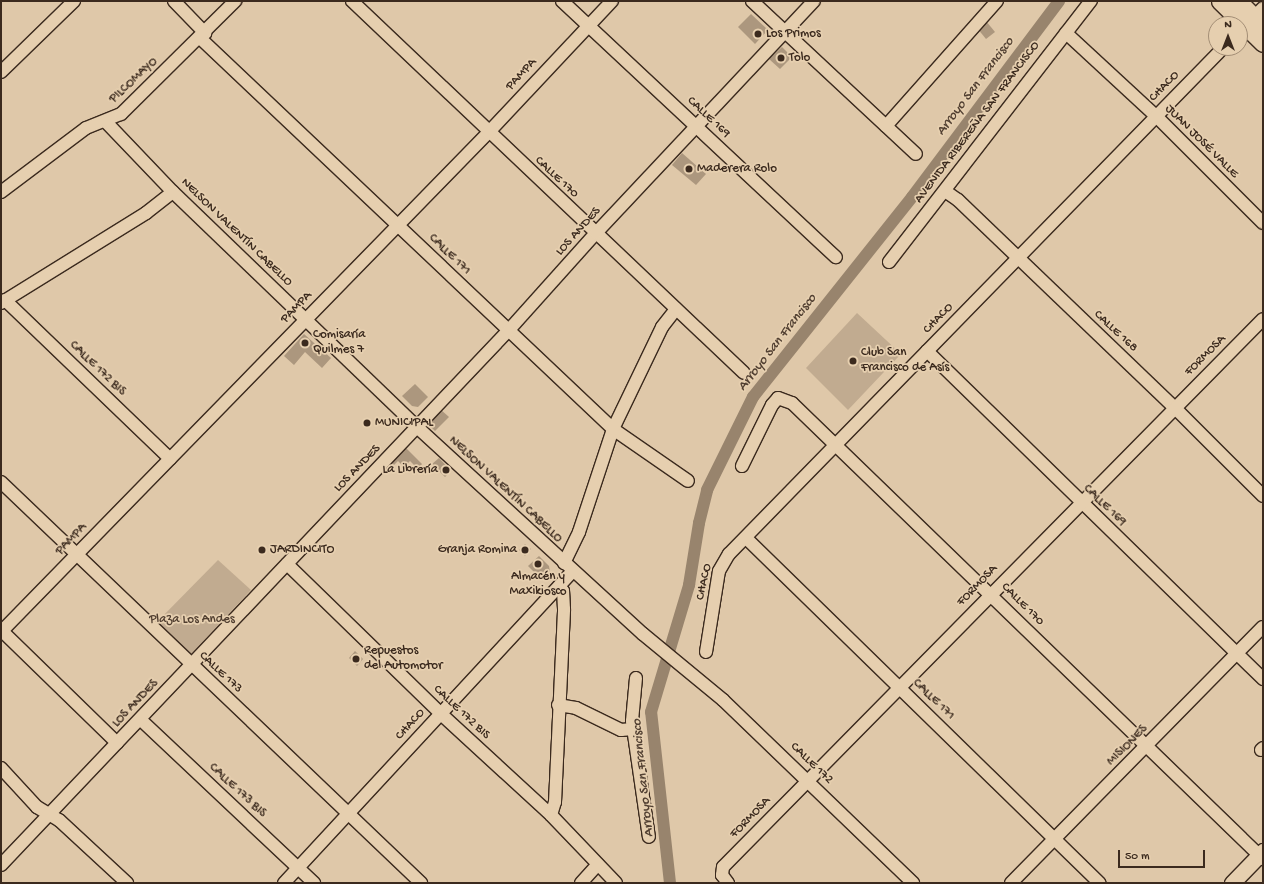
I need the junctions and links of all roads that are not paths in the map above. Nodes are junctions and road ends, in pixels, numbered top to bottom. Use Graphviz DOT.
graph roads {
  1 [pos="174,1"];
  2 [pos="235,1"];
  3 [pos="352,1"];
  4 [pos="562,1"];
  5 [pos="612,1"];
  6 [pos="752,1"];
  7 [pos="814,1"];
  8 [pos="997,1"];
  9 [pos="1091,1"];
  10 [pos="1220,1"];
  11 [pos="1238,1"];
  12 [pos="69,3"];
  13 [pos="1253,21"];
  14 [pos="587,27"];
  15 [pos="784,32"];
  16 [pos="1066,33"];
  17 [pos="202,35"];
  18 [pos="1263,43"];
  19 [pos="1215,56"];
  20 [pos="1,72"];
  21 [pos="1156,116"];
  22 [pos="106,122"];
  23 [pos="696,126"];
  24 [pos="886,126"];
  25 [pos="488,133"];
  26 [pos="916,154"];
  27 [pos="945,191"];
  28 [pos="1,192"];
  29 [pos="173,192"];
  30 [pos="1263,223"];
  31 [pos="397,225"];
  32 [pos="596,233"];
  33 [pos="836,256"];
  34 [pos="1017,258"];
  35 [pos="889,262"];
  36 [pos="3,301"];
  37 [pos="676,309"];
  38 [pos="306,318"];
  39 [pos="1263,319"];
  40 [pos="508,331"];
  41 [pos="927,351"];
  42 [pos="744,373"];
  43 [pos="1174,407"];
  44 [pos="417,427"];
  45 [pos="613,429"];
  46 [pos="836,444"];
  47 [pos="170,459"];
  48 [pos="742,466"];
  49 [pos="688,481"];
  50 [pos="1,482"];
  51 [pos="1263,496"];
  52 [pos="1081,503"];
  53 [pos="746,538"];
  54 [pos="78,554"];
  55 [pos="287,564"];
  56 [pos="568,567"];
  57 [pos="559,586"];
  58 [pos="990,593"];
  59 [pos="1263,627"];
  60 [pos="1,631"];
  61 [pos="706,652"];
  62 [pos="1237,653"];
  63 [pos="192,667"];
  64 [pos="687,669"];
  65 [pos="636,678"];
  66 [pos="1263,679"];
  67 [pos="900,688"];
  68 [pos="558,705"];
  69 [pos="440,713"];
  70 [pos="141,720"];
  71 [pos="633,729"];
  72 [pos="117,743"];
  73 [pos="1146,747"];
  74 [pos="1,768"];
  75 [pos="808,780"];
  76 [pos="50,815"];
  77 [pos="551,815"];
  78 [pos="348,816"];
  79 [pos="649,837"];
  80 [pos="1055,839"];
  81 [pos="1262,855"];
  82 [pos="598,864"];
  83 [pos="1,865"];
  84 [pos="298,868"];
  85 [pos="725,880"];
  86 [pos="127,883"];
  87 [pos="284,883"];
  88 [pos="314,883"];
  89 [pos="421,883"];
  90 [pos="580,883"];
  91 [pos="616,883"];
  92 [pos="913,883"];
  93 [pos="1011,883"];
  94 [pos="1099,883"];
  95 [pos="1232,883"];
  1 -- 17 [label="street, CALLE 171"];
  2 -- 17 [label="street, PILCOMAYO"];
  3 -- 25 [label="street, CALLE 170"];
  4 -- 14 [label="street, CALLE 169"];
  5 -- 14 [label="street, PAMPA"];
  6 -- 15 [label="street"];
  7 -- 15 [label="street, LOS ANDES"];
  8 -- 24 [label="street"];
  9 -- 16 [label="street, AVENIDA RIBEREÑA SAN FRANCISCO"];
  10 -- 13 [label="main road"];
  11 -- 13 [label="main road"];
  12 -- 20 [label="street"];
  13 -- 18 [label="main road"];
  14 -- 23 [label="street, CALLE 169"];
  14 -- 25 [label="street, PAMPA"];
  15 -- 23 [label="street, LOS ANDES"];
  15 -- 24 [label="street"];
  16 -- 21 [label="street, JUAN JOSÉ VALLE"];
  16 -- 27 [label="street, AVENIDA RIBEREÑA SAN FRANCISCO"];
  17 -- 22 [label="street, PILCOMAYO"];
  17 -- 31 [label="street, CALLE 171"];
  19 -- 21 [label="street, CHACO"];
  21 -- 30 [label="street, JUAN JOSÉ VALLE"];
  21 -- 34 [label="street, CHACO"];
  22 -- 28 [label="street, PILCOMAYO"];
  22 -- 29 [label="street, NELSON VALENTÍN CABELLO"];
  23 -- 32 [label="street, LOS ANDES"];
  23 -- 33 [label="street, CALLE 169"];
  24 -- 26 [label="street"];
  25 -- 31 [label="street, PAMPA"];
  25 -- 32 [label="street, CALLE 170"];
  27 -- 34 [label="street, CALLE 168"];
  27 -- 35 [label="street, AVENIDA RIBEREÑA SAN FRANCISCO"];
  29 -- 36 [label="street"];
  29 -- 38 [label="street, NELSON VALENTÍN CABELLO"];
  31 -- 38 [label="street, PAMPA"];
  31 -- 40 [label="street, CALLE 171"];
  32 -- 37 [label="street, CALLE 170"];
  32 -- 40 [label="street, LOS ANDES"];
  34 -- 41 [label="street, CHACO"];
  34 -- 43 [label="street, CALLE 168"];
  36 -- 47 [label="street, CALLE 172 BIS"];
  37 -- 42 [label="street, CALLE 170"];
  37 -- 45 [label="street, CHACO"];
  38 -- 44 [label="street, NELSON VALENTÍN CABELLO"];
  38 -- 47 [label="street, PAMPA"];
  39 -- 43 [label="street, FORMOSA"];
  40 -- 44 [label="street, LOS ANDES"];
  40 -- 45 [label="street, CALLE 171"];
  41 -- 46 [label="street, CHACO"];
  41 -- 52 [label="street, CALLE 169"];
  43 -- 51 [label="street, CALLE 168"];
  43 -- 52 [label="street, FORMOSA"];
  44 -- 55 [label="street, LOS ANDES"];
  44 -- 56 [label="street, NELSON VALENTÍN CABELLO"];
  45 -- 49 [label="street, CALLE 171"];
  45 -- 56 [label="street, CHACO"];
  46 -- 48 [label="street, CALLE 170"];
  46 -- 53 [label="street, CHACO"];
  46 -- 58 [label="street, CALLE 170"];
  47 -- 54 [label="street, PAMPA"];
  50 -- 54 [label="street, CALLE 173"];
  52 -- 58 [label="street, FORMOSA"];
  52 -- 62 [label="street, CALLE 169"];
  53 -- 61 [label="street, CHACO"];
  53 -- 67 [label="street, CALLE 171"];
  54 -- 60 [label="street, PAMPA"];
  54 -- 63 [label="street, CALLE 173"];
  55 -- 63 [label="street, LOS ANDES"];
  55 -- 69 [label="street, CALLE 172 BIS"];
  56 -- 57 [label="street, CHACO"];
  56 -- 64 [label="street, NELSON VALENTÍN CABELLO"];
  57 -- 68 [label="street"];
  57 -- 69 [label="street, CHACO"];
  58 -- 67 [label="street, FORMOSA"];
  58 -- 73 [label="street, CALLE 170"];
  59 -- 62 [label="street, MISIONES"];
  60 -- 72 [label="street"];
  62 -- 66 [label="street, CALLE 169"];
  62 -- 73 [label="street, MISIONES"];
  63 -- 70 [label="street, LOS ANDES"];
  63 -- 78 [label="street, CALLE 173"];
  64 -- 75 [label="street, CALLE 172"];
  65 -- 71 [label="street"];
  67 -- 75 [label="street, FORMOSA"];
  67 -- 80 [label="street, CALLE 171"];
  68 -- 71 [label="street"];
  68 -- 77 [label="street"];
  69 -- 77 [label="street, CALLE 172 BIS"];
  69 -- 78 [label="street, CHACO"];
  70 -- 72 [label="street, LOS ANDES"];
  70 -- 84 [label="street, CALLE 173 BIS"];
  71 -- 79 [label="street"];
  72 -- 76 [label="street, LOS ANDES"];
  73 -- 80 [label="street, MISIONES"];
  73 -- 81 [label="street, CALLE 170"];
  74 -- 76 [label="street"];
  75 -- 85 [label="street, FORMOSA"];
  75 -- 92 [label="street, CALLE 172"];
  76 -- 83 [label="street, LOS ANDES"];
  76 -- 86 [label="street"];
  77 -- 82 [label="street, CALLE 172 BIS"];
  78 -- 84 [label="street, CHACO"];
  78 -- 89 [label="street, CALLE 173"];
  80 -- 93 [label="street, MISIONES"];
  80 -- 94 [label="street, CALLE 171"];
  81 -- 95 [label="street"];
  82 -- 90 [label="street"];
  82 -- 91 [label="street, CALLE 172 BIS"];
  84 -- 87 [label="street, CHACO"];
  84 -- 88 [label="street, CALLE 173 BIS"];
}
